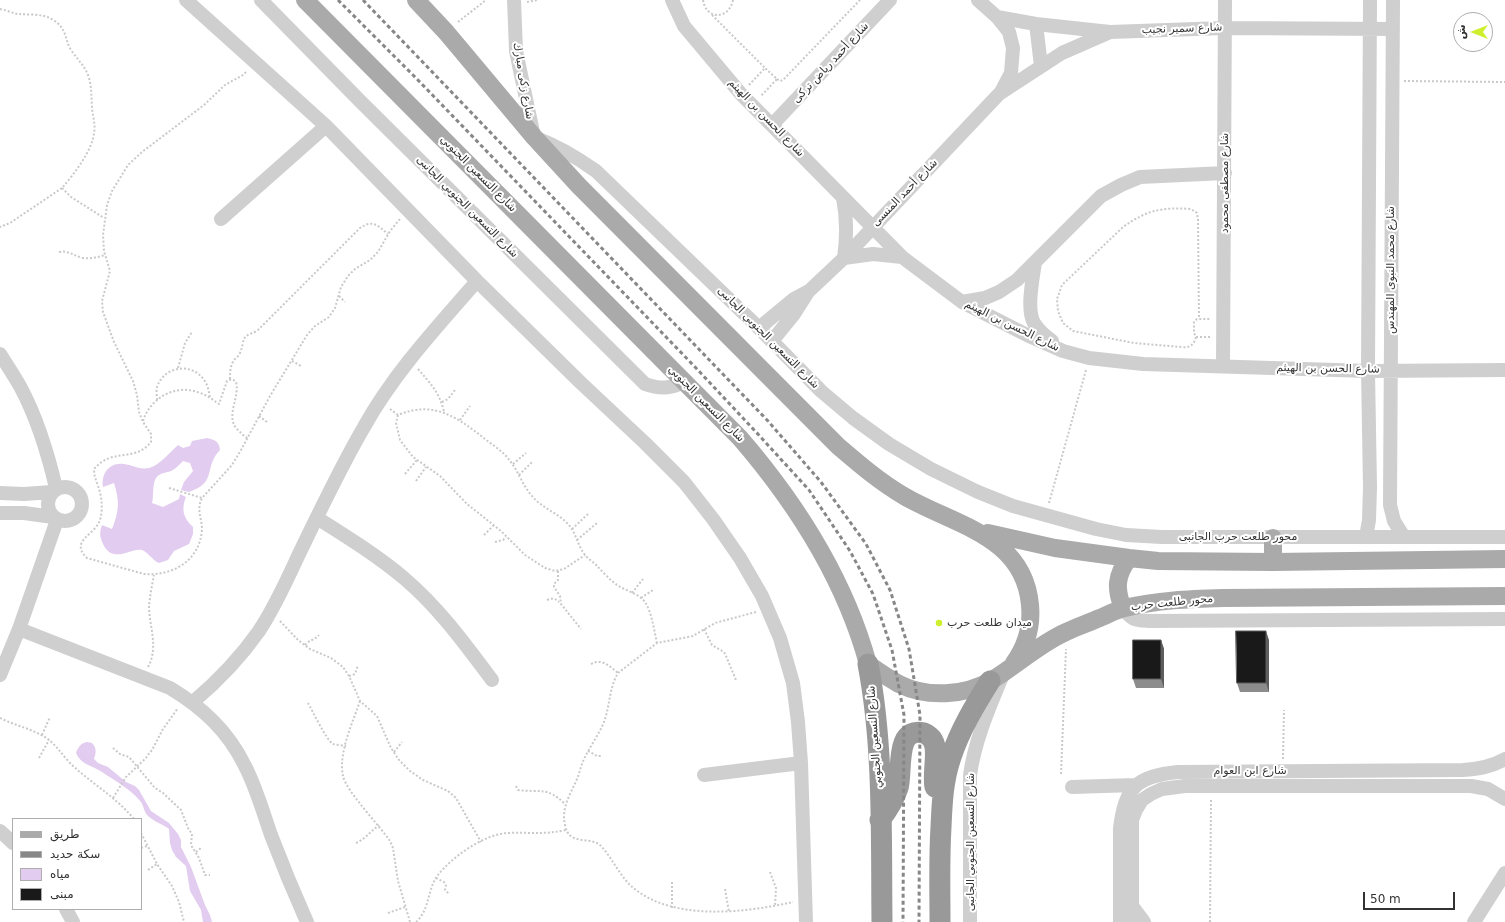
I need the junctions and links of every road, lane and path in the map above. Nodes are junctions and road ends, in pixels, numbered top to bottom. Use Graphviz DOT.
graph roads {
  1 [pos="186,0"];
  2 [pos="261,0"];
  3 [pos="304,0"];
  4 [pos="416,0"];
  5 [pos="486,0"];
  6 [pos="514,0"];
  7 [pos="672,0"];
  8 [pos="703,0"];
  9 [pos="733,0"];
  10 [pos="860,0"];
  11 [pos="890,0"];
  12 [pos="978,0"];
  13 [pos="1225,0"];
  14 [pos="1370,0"];
  15 [pos="1393,0"];
  16 [pos="0,9"];
  17 [pos="712,14"];
  18 [pos="997,17"];
  19 [pos="1036,24"];
  20 [pos="1224,28"];
  21 [pos="1370,29"];
  22 [pos="1393,29"];
  23 [pos="446,32"];
  24 [pos="1110,32"];
  25 [pos="256,62"];
  26 [pos="1041,66"];
  27 [pos="765,68"];
  28 [pos="777,79"];
  29 [pos="1392,81"];
  30 [pos="1505,82"];
  31 [pos="741,94"];
  32 [pos="999,94"];
  33 [pos="753,106"];
  34 [pos="772,125"];
  35 [pos="326,126"];
  36 [pos="534,138"];
  37 [pos="1225,173"];
  38 [pos="62,188"];
  39 [pos="843,198"];
  40 [pos="408,211"];
  41 [pos="104,218"];
  42 [pos="221,219"];
  43 [pos="873,226"];
  44 [pos="0,227"];
  45 [pos="388,234"];
  46 [pos="59,252"];
  47 [pos="106,255"];
  48 [pos="902,257"];
  49 [pos="844,258"];
  50 [pos="1035,262"];
  51 [pos="477,281"];
  52 [pos="809,291"];
  53 [pos="339,296"];
  54 [pos="345,302"];
  55 [pos="962,302"];
  56 [pos="1199,319"];
  57 [pos="1224,319"];
  58 [pos="759,328"];
  59 [pos="192,332"];
  60 [pos="1196,337"];
  61 [pos="1224,337"];
  62 [pos="772,341"];
  63 [pos="1063,351"];
  64 [pos="0,354"];
  65 [pos="1089,358"];
  66 [pos="292,361"];
  67 [pos="410,361"];
  68 [pos="301,366"];
  69 [pos="1223,366"];
  70 [pos="178,368"];
  71 [pos="1391,370"];
  72 [pos="1505,370"];
  73 [pos="1368,371"];
  74 [pos="230,379"];
  75 [pos="684,382"];
  76 [pos="455,390"];
  77 [pos="210,398"];
  78 [pos="156,400"];
  79 [pos="379,401"];
  80 [pos="442,402"];
  81 [pos="470,406"];
  82 [pos="444,412"];
  83 [pos="398,415"];
  84 [pos="259,416"];
  85 [pos="460,420"];
  86 [pos="143,422"];
  87 [pos="267,422"];
  88 [pos="248,440"];
  89 [pos="526,453"];
  90 [pos="417,460"];
  91 [pos="532,461"];
  92 [pos="513,464"];
  93 [pos="426,467"];
  94 [pos="405,474"];
  95 [pos="519,475"];
  96 [pos="416,481"];
  97 [pos="169,488"];
  98 [pos="54,490"];
  99 [pos="978,492"];
  100 [pos="0,493"];
  101 [pos="202,498"];
  102 [pos="0,513"];
  103 [pos="588,514"];
  104 [pos="1045,515"];
  105 [pos="55,518"];
  106 [pos="317,518"];
  107 [pos="598,523"];
  108 [pos="494,525"];
  109 [pos="572,529"];
  110 [pos="973,529"];
  111 [pos="484,535"];
  112 [pos="506,537"];
  113 [pos="1366,537"];
  114 [pos="1404,537"];
  115 [pos="1505,537"];
  116 [pos="1273,538"];
  117 [pos="577,540"];
  118 [pos="495,542"];
  119 [pos="585,555"];
  120 [pos="1129,558"];
  121 [pos="1505,559"];
  122 [pos="1273,562"];
  123 [pos="558,571"];
  124 [pos="154,574"];
  125 [pos="643,580"];
  126 [pos="653,590"];
  127 [pos="632,593"];
  128 [pos="1505,596"];
  129 [pos="641,598"];
  130 [pos="547,600"];
  131 [pos="560,602"];
  132 [pos="1123,608"];
  133 [pos="767,609"];
  134 [pos="270,612"];
  135 [pos="1505,620"];
  136 [pos="19,628"];
  137 [pos="580,628"];
  138 [pos="704,629"];
  139 [pos="1066,631"];
  140 [pos="319,635"];
  141 [pos="658,642"];
  142 [pos="305,645"];
  143 [pos="591,664"];
  144 [pos="868,664"];
  145 [pos="358,665"];
  146 [pos="618,673"];
  147 [pos="1002,673"];
  148 [pos="0,675"];
  149 [pos="349,676"];
  150 [pos="143,677"];
  151 [pos="492,680"];
  152 [pos="736,680"];
  153 [pos="189,700"];
  154 [pos="360,701"];
  155 [pos="308,703"];
  156 [pos="1284,710"];
  157 [pos="50,717"];
  158 [pos="0,718"];
  159 [pos="42,736"];
  160 [pos="49,740"];
  161 [pos="402,742"];
  162 [pos="346,746"];
  163 [pos="113,748"];
  164 [pos="588,751"];
  165 [pos="394,752"];
  166 [pos="602,756"];
  167 [pos="39,758"];
  168 [pos="1505,759"];
  169 [pos="801,763"];
  170 [pos="137,766"];
  171 [pos="1061,774"];
  172 [pos="704,775"];
  173 [pos="1277,776"];
  174 [pos="1136,785"];
  175 [pos="1211,785"];
  176 [pos="516,786"];
  177 [pos="1072,787"];
  178 [pos="1105,787"];
  179 [pos="113,798"];
  180 [pos="1505,799"];
  181 [pos="565,804"];
  182 [pos="942,804"];
  183 [pos="1125,804"];
  184 [pos="133,818"];
  185 [pos="880,820"];
  186 [pos="379,825"];
  187 [pos="567,830"];
  188 [pos="0,831"];
  189 [pos="142,835"];
  190 [pos="481,842"];
  191 [pos="12,843"];
  192 [pos="356,844"];
  193 [pos="147,846"];
  194 [pos="142,848"];
  195 [pos="201,848"];
  196 [pos="196,852"];
  197 [pos="157,864"];
  198 [pos="148,870"];
  199 [pos="770,872"];
  200 [pos="1505,873"];
  201 [pos="210,875"];
  202 [pos="436,878"];
  203 [pos="672,882"];
  204 [pos="726,889"];
  205 [pos="450,894"];
  206 [pos="806,898"];
  207 [pos="775,906"];
  208 [pos="1132,906"];
  209 [pos="405,907"];
  210 [pos="672,908"];
  211 [pos="67,910"];
  212 [pos="729,912"];
  213 [pos="388,913"];
  214 [pos="73,922"];
  215 [pos="184,922"];
  216 [pos="307,922"];
  217 [pos="410,922"];
  218 [pos="416,922"];
  219 [pos="806,922"];
  220 [pos="882,922"];
  221 [pos="940,922"];
  222 [pos="970,922"];
  223 [pos="1120,922"];
  224 [pos="1132,922"];
  225 [pos="1144,922"];
  226 [pos="1210,922"];
  227 [pos="1474,922"];
  1 -- 25 [label="street"];
  2 -- 75 [label="street, شارع التسعين الجنوبي الجانبى"];
  3 -- 75 [label="main road, شارع التسعين الجنوبي"];
  4 -- 23 [label="main road"];
  5 -- 23 [label="path"];
  6 -- 36 [label="street, شارع زكى مبارك"];
  7 -- 31 [label="street, شارع الحسن بن الهيثم"];
  8 -- 17 [label="path"];
  9 -- 17 [label="path"];
  10 -- 28 [label="path"];
  11 -- 34 [label="street, شارع أحمد رياض تركى"];
  12 -- 18 [label="street"];
  13 -- 20 [label="street, شارع مصطفى محمود"];
  14 -- 21 [label="street, شارع محمد النبوى المهندس"];
  15 -- 22 [label="street, شارع محمد النبوى المهندس"];
  16 -- 38 [label="path"];
  17 -- 27 [label="path"];
  18 -- 19 [label="street, شارع سمير نجيب"];
  18 -- 32 [label="street, شارع أحمد المنسى"];
  19 -- 24 [label="street, شارع سمير نجيب"];
  19 -- 26 [label="street"];
  20 -- 21 [label="street, شارع سمير نجيب"];
  20 -- 24 [label="street, شارع سمير نجيب"];
  20 -- 37 [label="street, شارع مصطفى محمود"];
  21 -- 22 [label="street, شارع سمير نجيب"];
  21 -- 73 [label="street, شارع محمد النبوى المهندس"];
  22 -- 29 [label="street, شارع محمد النبوى المهندس"];
  23 -- 36 [label="main road"];
  24 -- 26 [label="street, شارع أحمد المنسى"];
  25 -- 35 [label="street"];
  25 -- 41 [label="path"];
  26 -- 32 [label="street, شارع أحمد المنسى"];
  27 -- 28 [label="path"];
  27 -- 31 [label="path"];
  28 -- 33 [label="path"];
  29 -- 30 [label="path"];
  29 -- 71 [label="street, شارع محمد النبوى المهندس"];
  31 -- 33 [label="street, شارع الحسن بن الهيثم"];
  32 -- 43 [label="street, شارع أحمد المنسى"];
  33 -- 34 [label="street, شارع الحسن بن الهيثم"];
  34 -- 39 [label="street, شارع الحسن بن الهيثم"];
  35 -- 40 [label="street"];
  35 -- 42 [label="street"];
  36 -- 58 [label="street, شارع التسعين الجنوبي الجانبى"];
  36 -- 110 [label="main road"];
  37 -- 50 [label="street"];
  37 -- 57 [label="street, شارع مصطفى محمود"];
  38 -- 41 [label="path"];
  38 -- 44 [label="path"];
  39 -- 43 [label="street, شارع الحسن بن الهيثم"];
  39 -- 49 [label="street"];
  40 -- 45 [label="path"];
  40 -- 51 [label="street"];
  41 -- 47 [label="path"];
  43 -- 48 [label="street, شارع الحسن بن الهيثم"];
  43 -- 49 [label="street, شارع أحمد المنسى"];
  45 -- 53 [label="path"];
  45 -- 74 [label="path"];
  46 -- 47 [label="path"];
  47 -- 86 [label="path"];
  48 -- 49 [label="street"];
  48 -- 55 [label="street, شارع الحسن بن الهيثم"];
  49 -- 52 [label="street, شارع أحمد المنسى"];
  50 -- 55 [label="street"];
  50 -- 63 [label="street"];
  51 -- 67 [label="street"];
  51 -- 133 [label="street"];
  52 -- 58 [label="street, شارع أحمد المنسى"];
  52 -- 62 [label="street, شارع أحمد المنسى"];
  53 -- 54 [label="path"];
  53 -- 66 [label="path"];
  55 -- 63 [label="street, شارع الحسن بن الهيثم"];
  56 -- 57 [label="path"];
  56 -- 60 [label="path"];
  56 -- 60 [label="path"];
  57 -- 61 [label="street, شارع مصطفى محمود"];
  58 -- 62 [label="street, شارع التسعين الجنوبي الجانبى"];
  59 -- 70 [label="path"];
  60 -- 61 [label="path"];
  61 -- 69 [label="street, شارع مصطفى محمود"];
  62 -- 99 [label="street, شارع التسعين الجنوبي الجانبى"];
  63 -- 65 [label="street, شارع الحسن بن الهيثم"];
  64 -- 98 [label="street"];
  65 -- 69 [label="street, شارع الحسن بن الهيثم"];
  65 -- 104 [label="path"];
  66 -- 68 [label="path"];
  66 -- 84 [label="path"];
  67 -- 79 [label="street"];
  67 -- 80 [label="path"];
  69 -- 73 [label="street, شارع الحسن بن الهيثم"];
  70 -- 77 [label="path"];
  70 -- 78 [label="path"];
  71 -- 72 [label="street, شارع الحسن بن الهيثم"];
  71 -- 73 [label="street, شارع الحسن بن الهيثم"];
  71 -- 114 [label="street, شارع محمد النبوى المهندس"];
  73 -- 113 [label="street, شارع محمد النبوى المهندس"];
  74 -- 77 [label="path"];
  74 -- 88 [label="path"];
  75 -- 144 [label="main road, شارع التسعين الجنوبي"];
  76 -- 80 [label="path"];
  77 -- 78 [label="path"];
  78 -- 86 [label="path"];
  79 -- 83 [label="path"];
  79 -- 106 [label="street"];
  80 -- 82 [label="path"];
  81 -- 85 [label="path"];
  82 -- 83 [label="path"];
  82 -- 85 [label="path"];
  83 -- 90 [label="path"];
  84 -- 87 [label="path"];
  84 -- 88 [label="path"];
  85 -- 92 [label="path"];
  86 -- 124 [label="path"];
  88 -- 101 [label="path"];
  89 -- 92 [label="path"];
  90 -- 93 [label="path"];
  90 -- 94 [label="path"];
  91 -- 95 [label="path"];
  92 -- 95 [label="path"];
  93 -- 96 [label="path"];
  93 -- 108 [label="path"];
  95 -- 109 [label="path"];
  97 -- 101 [label="path"];
  98 -- 100 [label="street"];
  98 -- 105 [label="street"];
  98 -- 105 [label="street"];
  99 -- 104 [label="street, محور طلعت حرب الجانبى"];
  101 -- 124 [label="path"];
  102 -- 105 [label="street"];
  103 -- 109 [label="path"];
  104 -- 116 [label="street, محور طلعت حرب الجانبى"];
  105 -- 136 [label="street"];
  106 -- 134 [label="street"];
  106 -- 151 [label="street"];
  107 -- 117 [label="path"];
  108 -- 111 [label="path"];
  108 -- 112 [label="path"];
  109 -- 117 [label="path"];
  110 -- 120 [label="main road"];
  110 -- 147 [label="main road"];
  112 -- 118 [label="path"];
  112 -- 123 [label="path"];
  113 -- 114 [label="street, محور طلعت حرب الجانبى"];
  113 -- 116 [label="street, محور طلعت حرب الجانبى"];
  114 -- 115 [label="street, محور طلعت حرب الجانبى"];
  116 -- 122 [label="main road"];
  117 -- 119 [label="path"];
  119 -- 123 [label="path"];
  119 -- 127 [label="path"];
  120 -- 122 [label="main road"];
  120 -- 132 [label="main road"];
  121 -- 122 [label="main road"];
  123 -- 131 [label="path"];
  124 -- 150 [label="path"];
  125 -- 127 [label="path"];
  126 -- 129 [label="path"];
  127 -- 129 [label="path"];
  128 -- 132 [label="main road, محور طلعت حرب"];
  129 -- 141 [label="path"];
  130 -- 131 [label="path"];
  131 -- 137 [label="path"];
  132 -- 135 [label="street"];
  132 -- 139 [label="main road, محور طلعت حرب"];
  133 -- 138 [label="path"];
  133 -- 169 [label="street"];
  134 -- 142 [label="path"];
  134 -- 153 [label="street"];
  136 -- 148 [label="street"];
  136 -- 150 [label="street"];
  138 -- 141 [label="path"];
  138 -- 152 [label="path"];
  139 -- 147 [label="main road, محور طلعت حرب"];
  139 -- 171 [label="path"];
  140 -- 142 [label="path"];
  141 -- 146 [label="path"];
  142 -- 149 [label="path"];
  143 -- 146 [label="path"];
  144 -- 147 [label="main road, محور طلعت حرب"];
  144 -- 185 [label="highway, شارع التسعين الجنوبي"];
  145 -- 149 [label="path"];
  146 -- 164 [label="path"];
  147 -- 182 [label="highway"];
  147 -- 222 [label="street, شارع التسعين الجنوبي الجانبى"];
  149 -- 154 [label="path"];
  150 -- 153 [label="street"];
  153 -- 170 [label="path"];
  153 -- 216 [label="street"];
  154 -- 162 [label="path"];
  154 -- 165 [label="path"];
  155 -- 162 [label="path"];
  156 -- 173 [label="path"];
  157 -- 159 [label="path"];
  158 -- 159 [label="path"];
  159 -- 160 [label="path"];
  160 -- 167 [label="path"];
  160 -- 179 [label="path"];
  161 -- 165 [label="path"];
  162 -- 186 [label="path"];
  163 -- 170 [label="path"];
  164 -- 166 [label="path"];
  164 -- 181 [label="path"];
  165 -- 190 [label="path"];
  168 -- 173 [label="street, شارع ابن العوام"];
  169 -- 172 [label="street"];
  169 -- 206 [label="street"];
  170 -- 179 [label="path"];
  170 -- 196 [label="path"];
  173 -- 174 [label="street, شارع ابن العوام"];
  173 -- 175 [label="street, شارع ابن العوام"];
  173 -- 180 [label="street, شارع ابن العوام"];
  174 -- 178 [label="street"];
  174 -- 183 [label="street, شارع ابن العوام"];
  175 -- 208 [label="street, شارع ابن العوام"];
  175 -- 226 [label="path"];
  176 -- 181 [label="path"];
  177 -- 178 [label="street"];
  178 -- 183 [label="street"];
  179 -- 184 [label="path"];
  181 -- 187 [label="path"];
  182 -- 185 [label="highway"];
  182 -- 221 [label="highway"];
  183 -- 223 [label="street, شارع ابن العوام"];
  185 -- 220 [label="highway, شارع التسعين الجنوبي"];
  186 -- 192 [label="path"];
  186 -- 209 [label="path"];
  187 -- 190 [label="path"];
  187 -- 210 [label="path"];
  188 -- 191 [label="street"];
  189 -- 193 [label="path"];
  190 -- 202 [label="path"];
  193 -- 194 [label="path"];
  193 -- 197 [label="path"];
  195 -- 196 [label="path"];
  196 -- 201 [label="path"];
  197 -- 198 [label="path"];
  197 -- 215 [label="path"];
  199 -- 207 [label="path"];
  200 -- 227 [label="street"];
  202 -- 205 [label="path"];
  202 -- 218 [label="path"];
  203 -- 210 [label="path"];
  204 -- 212 [label="path"];
  206 -- 207 [label="path"];
  206 -- 219 [label="street"];
  207 -- 212 [label="path"];
  208 -- 224 [label="street, شارع ابن العوام"];
  208 -- 225 [label="street"];
  209 -- 213 [label="path"];
  209 -- 217 [label="path"];
  210 -- 212 [label="path"];
  211 -- 214 [label="street"];
}
